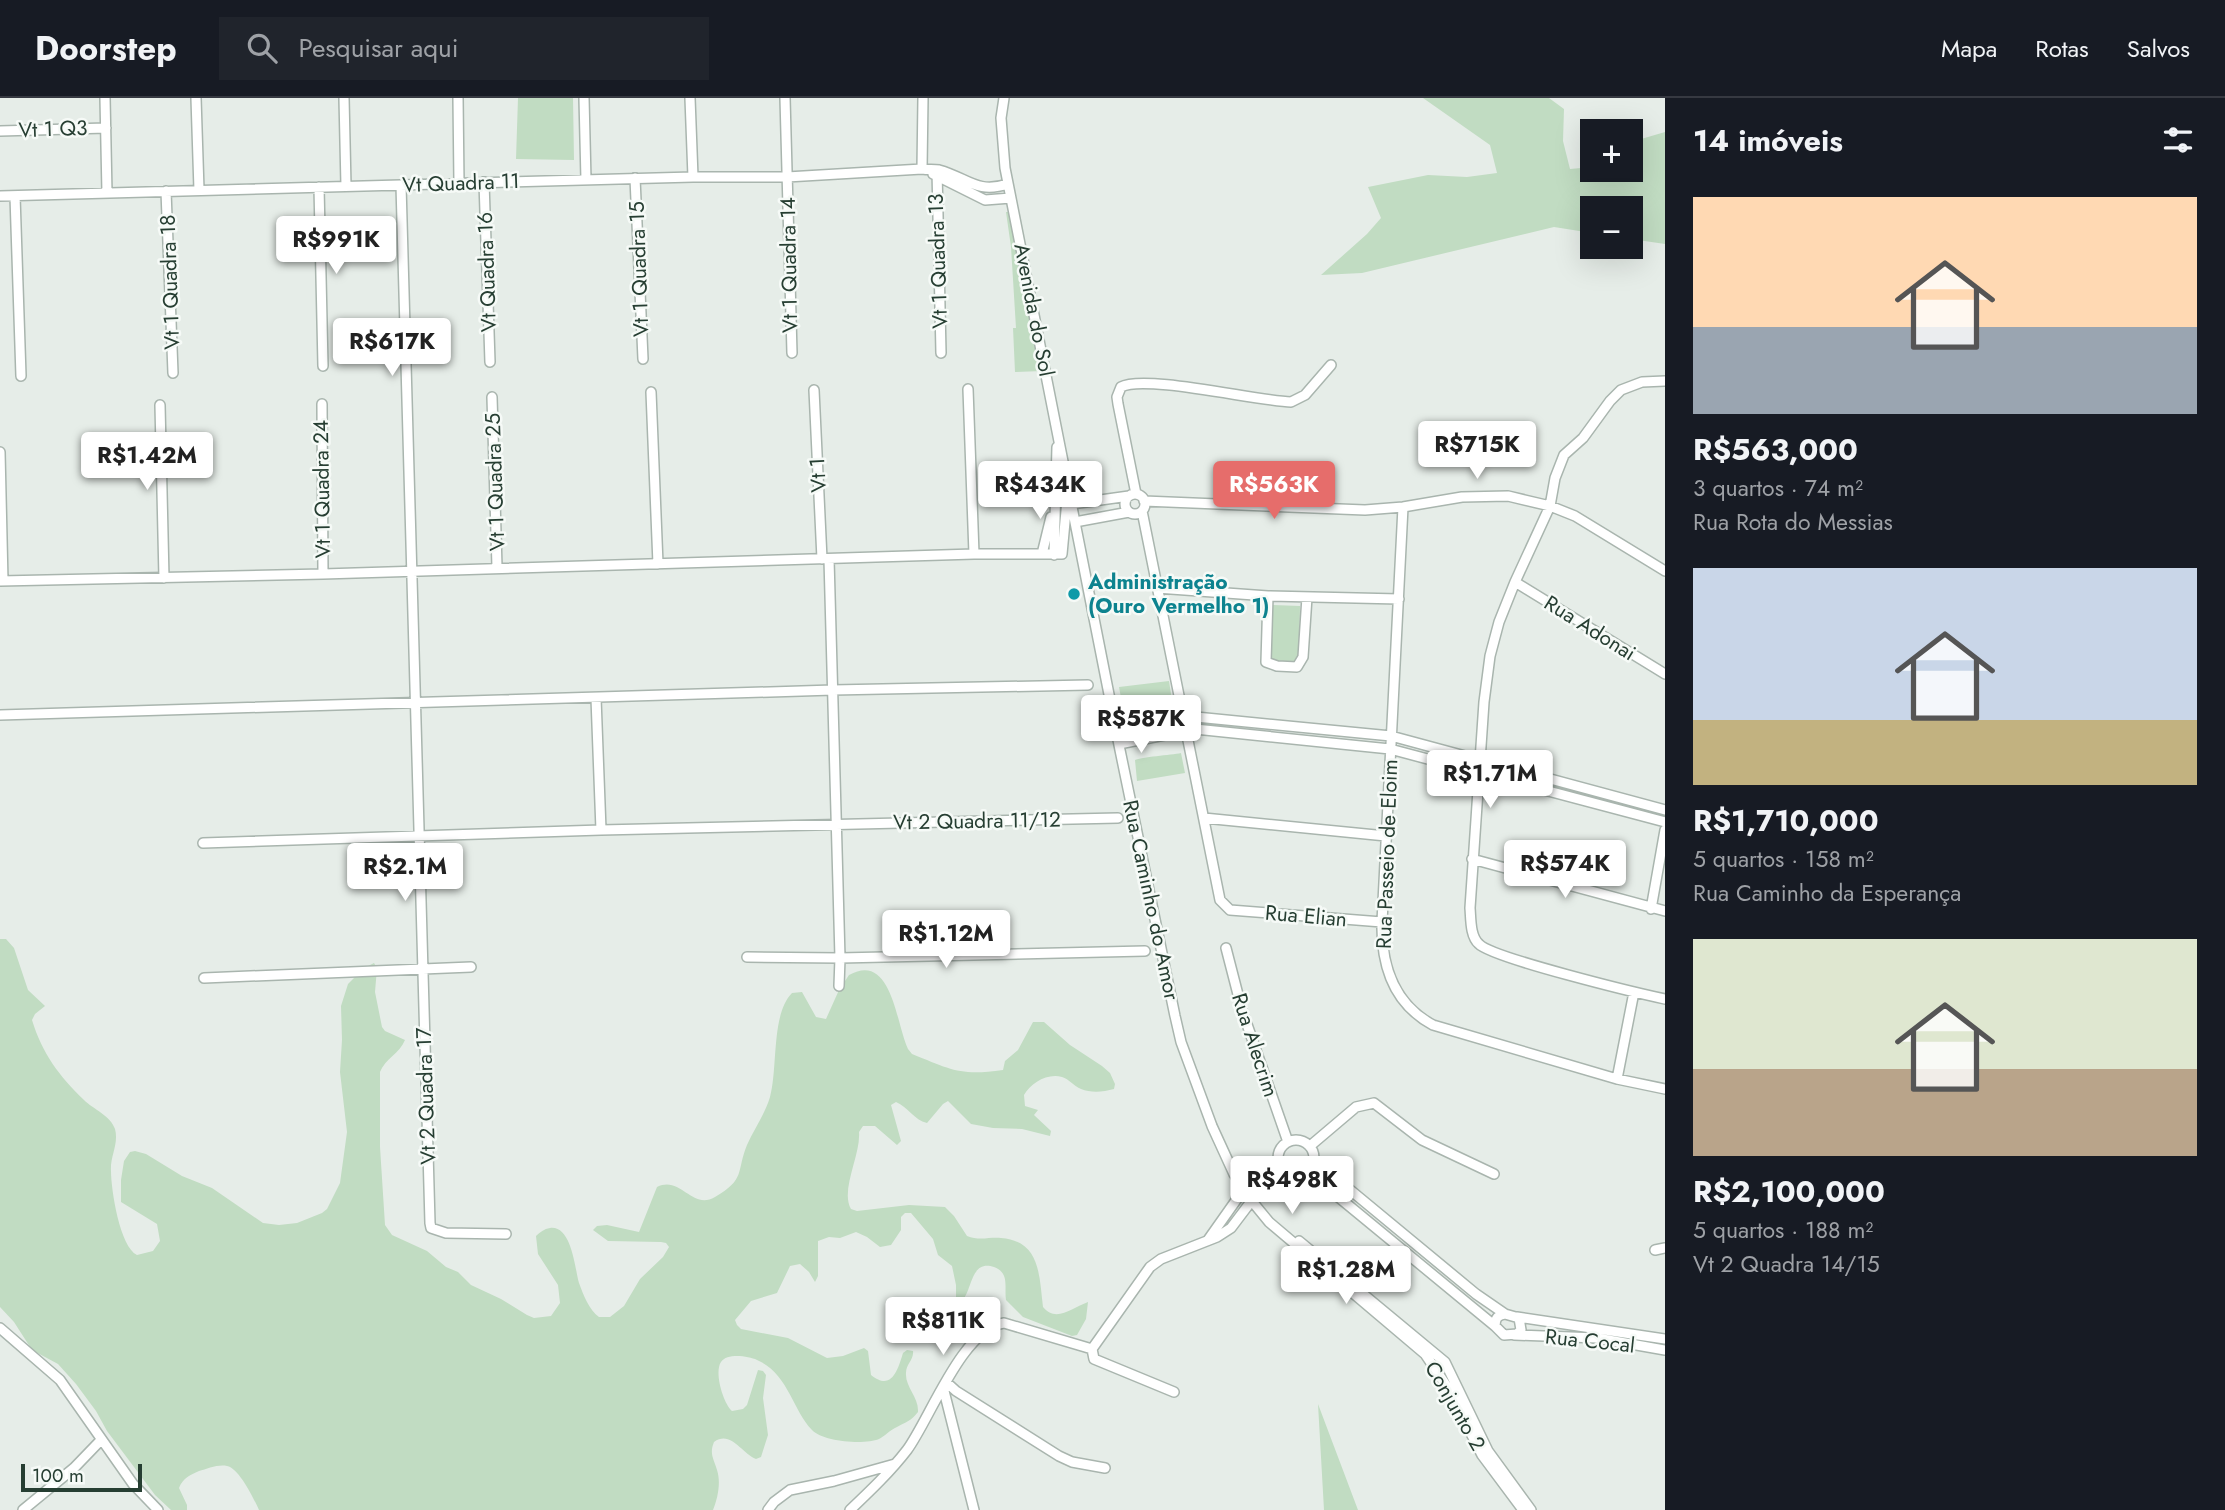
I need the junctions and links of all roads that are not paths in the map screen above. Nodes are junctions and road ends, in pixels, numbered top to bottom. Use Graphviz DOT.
graph roads {
  1 [pos="105,98"];
  2 [pos="196,98"];
  3 [pos="344,98"];
  4 [pos="458,98"];
  5 [pos="584,98"];
  6 [pos="690,98"];
  7 [pos="785,98"];
  8 [pos="923,98"];
  9 [pos="1004,98"];
  10 [pos="106,128"];
  11 [pos="0,131"];
  12 [pos="931,171"];
  13 [pos="693,177"];
  14 [pos="787,177"];
  15 [pos="635,178"];
  16 [pos="586,180"];
  17 [pos="459,183"];
  18 [pos="484,183"];
  19 [pos="1008,184"];
  20 [pos="401,185"];
  21 [pos="346,186"];
  22 [pos="319,187"];
  23 [pos="984,188"];
  24 [pos="199,190"];
  25 [pos="166,191"];
  26 [pos="107,193"];
  27 [pos="15,195"];
  28 [pos="0,196"];
  29 [pos="1011,198"];
  30 [pos="985,200"];
  31 [pos="792,353"];
  32 [pos="941,353"];
  33 [pos="643,359"];
  34 [pos="490,362"];
  35 [pos="1331,365"];
  36 [pos="323,366"];
  37 [pos="173,373"];
  38 [pos="21,376"];
  39 [pos="1665,381"];
  40 [pos="968,389"];
  41 [pos="814,390"];
  42 [pos="651,392"];
  43 [pos="492,397"];
  44 [pos="322,404"];
  45 [pos="160,405"];
  46 [pos="1058,431"];
  47 [pos="0,452"];
  48 [pos="1065,467"];
  49 [pos="1055,488"];
  50 [pos="1133,495"];
  51 [pos="1072,504"];
  52 [pos="1143,506"];
  53 [pos="1550,506"];
  54 [pos="1403,507"];
  55 [pos="1129,512"];
  56 [pos="1075,522"];
  57 [pos="974,554"];
  58 [pos="1042,554"];
  59 [pos="1058,555"];
  60 [pos="825,559"];
  61 [pos="658,564"];
  62 [pos="498,567"];
  63 [pos="412,570"];
  64 [pos="1665,571"];
  65 [pos="323,574"];
  66 [pos="164,578"];
  67 [pos="2,581"];
  68 [pos="1515,582"];
  69 [pos="1157,588"];
  70 [pos="1268,596"];
  71 [pos="1307,597"];
  72 [pos="1399,599"];
  73 [pos="1665,674"];
  74 [pos="1088,685"];
  75 [pos="832,691"];
  76 [pos="596,698"];
  77 [pos="416,703"];
  78 [pos="0,715"];
  79 [pos="1182,716"];
  80 [pos="1137,722"];
  81 [pos="1115,724"];
  82 [pos="1185,731"];
  83 [pos="1391,736"];
  84 [pos="1141,740"];
  85 [pos="1119,744"];
  86 [pos="1390,749"];
  87 [pos="1479,758"];
  88 [pos="1478,771"];
  89 [pos="1665,810"];
  90 [pos="1118,818"];
  91 [pos="1203,818"];
  92 [pos="1665,822"];
  93 [pos="835,825"];
  94 [pos="601,830"];
  95 [pos="1665,830"];
  96 [pos="418,836"];
  97 [pos="1387,836"];
  98 [pos="202,843"];
  99 [pos="1472,859"];
  100 [pos="1651,909"];
  101 [pos="1665,911"];
  102 [pos="1381,922"];
  103 [pos="1226,948"];
  104 [pos="1145,951"];
  105 [pos="747,957"];
  106 [pos="840,958"];
  107 [pos="471,967"];
  108 [pos="422,969"];
  109 [pos="204,978"];
  110 [pos="839,986"];
  111 [pos="1634,992"];
  112 [pos="1665,999"];
  113 [pos="1617,1079"];
  114 [pos="1665,1089"];
  115 [pos="1288,1142"];
  116 [pos="1310,1146"];
  117 [pos="1314,1160"];
  118 [pos="1281,1166"];
  119 [pos="1308,1172"];
  120 [pos="1494,1174"];
  121 [pos="1244,1189"];
  122 [pos="1251,1200"];
  123 [pos="1267,1219"];
  124 [pos="506,1234"];
  125 [pos="1208,1238"];
  126 [pos="1505,1314"];
  127 [pos="1517,1317"];
  128 [pos="1494,1326"];
  129 [pos="1,1332"];
  130 [pos="1514,1335"];
  131 [pos="1665,1339"];
  132 [pos="1092,1349"];
  133 [pos="1665,1350"];
  134 [pos="944,1385"];
  135 [pos="1174,1392"];
  136 [pos="102,1440"];
  137 [pos="1485,1453"];
  138 [pos="895,1464"];
  139 [pos="1105,1468"];
  140 [pos="856,1474"];
  141 [pos="883,1479"];
  142 [pos="23,1510"];
  143 [pos="158,1510"];
  144 [pos="768,1510"];
  145 [pos="850,1510"];
  146 [pos="974,1510"];
  147 [pos="1523,1510"];
  148 [pos="1531,1510"];
  1 -- 10 [label="street"];
  2 -- 24 [label="street"];
  3 -- 21 [label="street"];
  4 -- 17 [label="street"];
  5 -- 16 [label="street"];
  6 -- 13 [label="street"];
  7 -- 14 [label="street, Vt 1 Quadra 14"];
  8 -- 12 [label="street"];
  9 -- 19 [label="street, Avenida do Sol"];
  10 -- 11 [label="street, Vt 1 Q3"];
  10 -- 26 [label="street"];
  12 -- 14 [label="street, Vt Quadra 11"];
  12 -- 23 [label="street"];
  12 -- 30 [label="street"];
  12 -- 32 [label="street, Vt 1 Quadra 13"];
  13 -- 14 [label="street, Vt Quadra 11"];
  13 -- 15 [label="street, Vt Quadra 11"];
  14 -- 31 [label="street, Vt 1 Quadra 14"];
  15 -- 16 [label="street, Vt Quadra 11"];
  15 -- 33 [label="street, Vt 1 Quadra 15"];
  16 -- 18 [label="street, Vt Quadra 11"];
  17 -- 18 [label="street, Vt Quadra 11"];
  17 -- 20 [label="street, Vt Quadra 11"];
  18 -- 34 [label="street, Vt Quadra 16"];
  19 -- 23 [label="street"];
  19 -- 29 [label="street, Avenida do Sol"];
  20 -- 21 [label="street, Vt Quadra 11"];
  20 -- 63 [label="street, Vt 2 Quadra 17"];
  21 -- 22 [label="street, Vt Quadra 11"];
  22 -- 24 [label="street, Vt Quadra 11"];
  22 -- 36 [label="street"];
  23 -- 30 [label="street"];
  24 -- 25 [label="street, Vt Quadra 11"];
  25 -- 26 [label="street, Vt Quadra 11"];
  25 -- 37 [label="street, Vt 1 Quadra 18"];
  26 -- 27 [label="street, Vt Quadra 11"];
  27 -- 28 [label="street, Vt Quadra 11"];
  27 -- 38 [label="street"];
  29 -- 30 [label="street"];
  29 -- 46 [label="street, Avenida do Sol"];
  35 -- 50 [label="street"];
  39 -- 53 [label="street"];
  40 -- 57 [label="street"];
  41 -- 60 [label="street, Vt 1"];
  42 -- 61 [label="street"];
  43 -- 62 [label="street, Vt 1 Quadra 25"];
  44 -- 65 [label="street, Vt 1 Quadra 24"];
  45 -- 66 [label="street"];
  46 -- 48 [label="street, Avenida do Sol"];
  46 -- 49 [label="street"];
  47 -- 67 [label="street"];
  48 -- 51 [label="street, Avenida do Sol"];
  48 -- 59 [label="street"];
  49 -- 58 [label="street"];
  49 -- 59 [label="street"];
  50 -- 51 [label="street"];
  50 -- 52 [label="street"];
  50 -- 55 [label="street"];
  51 -- 56 [label="street, Avenida do Sol"];
  52 -- 54 [label="street"];
  52 -- 55 [label="street"];
  52 -- 69 [label="street"];
  53 -- 54 [label="street"];
  53 -- 64 [label="street"];
  53 -- 68 [label="street"];
  54 -- 72 [label="street, Rua Passeio de Eloim"];
  55 -- 56 [label="street"];
  56 -- 81 [label="street, Rua Caminho do Amor"];
  57 -- 58 [label="street"];
  57 -- 60 [label="street"];
  58 -- 59 [label="street"];
  60 -- 61 [label="street"];
  60 -- 75 [label="street, Vt 1"];
  61 -- 62 [label="street"];
  62 -- 63 [label="street"];
  63 -- 65 [label="street"];
  63 -- 77 [label="street, Vt 2 Quadra 17"];
  65 -- 66 [label="street"];
  66 -- 67 [label="street"];
  68 -- 73 [label="street, Rua Adonai"];
  68 -- 87 [label="street"];
  69 -- 70 [label="street"];
  69 -- 79 [label="street"];
  70 -- 71 [label="street"];
  70 -- 71 [label="street"];
  71 -- 72 [label="street"];
  72 -- 83 [label="street, Rua Passeio de Eloim"];
  74 -- 75 [label="street"];
  75 -- 76 [label="street"];
  75 -- 93 [label="street, Vt 1"];
  76 -- 77 [label="street"];
  76 -- 94 [label="street"];
  77 -- 78 [label="street"];
  77 -- 96 [label="street, Vt 2 Quadra 17"];
  79 -- 80 [label="street"];
  79 -- 82 [label="street"];
  79 -- 83 [label="street"];
  80 -- 81 [label="street"];
  80 -- 84 [label="street"];
  81 -- 85 [label="street, Rua Caminho do Amor"];
  82 -- 84 [label="street"];
  82 -- 86 [label="street"];
  82 -- 91 [label="street"];
  83 -- 86 [label="street, Rua Passeio de Eloim"];
  83 -- 87 [label="street"];
  84 -- 85 [label="street"];
  85 -- 121 [label="street, Rua Caminho do Amor"];
  86 -- 88 [label="street"];
  86 -- 97 [label="street, Rua Passeio de Eloim"];
  87 -- 88 [label="street"];
  87 -- 89 [label="street"];
  88 -- 92 [label="street"];
  88 -- 99 [label="street"];
  90 -- 93 [label="street, Vt 2 Quadra 11/12"];
  91 -- 97 [label="street"];
  91 -- 102 [label="street, Rua Elian"];
  93 -- 94 [label="street, Vt 2 Quadra 11/12"];
  93 -- 106 [label="street, Vt 1"];
  94 -- 96 [label="street, Vt 2 Quadra 11/12"];
  95 -- 100 [label="street"];
  96 -- 98 [label="street, Vt 2 Quadra 11/12"];
  96 -- 108 [label="street, Vt 2 Quadra 17"];
  97 -- 102 [label="street, Rua Passeio de Eloim"];
  99 -- 100 [label="street"];
  99 -- 111 [label="street"];
  100 -- 101 [label="street"];
  102 -- 113 [label="street, Rua Passeio de Eloim"];
  103 -- 115 [label="street, Rua Alecrim"];
  104 -- 106 [label="street"];
  105 -- 106 [label="street"];
  106 -- 110 [label="street, Vt 1"];
  107 -- 108 [label="street"];
  108 -- 109 [label="street"];
  108 -- 124 [label="street, Vt 2 Quadra 17"];
  111 -- 112 [label="street"];
  111 -- 113 [label="street"];
  113 -- 114 [label="street, Rua Passeio de Eloim"];
  115 -- 116 [label="street"];
  115 -- 118 [label="street"];
  116 -- 117 [label="street"];
  116 -- 120 [label="street"];
  117 -- 119 [label="street"];
  117 -- 126 [label="street"];
  118 -- 119 [label="street"];
  118 -- 121 [label="street"];
  118 -- 122 [label="street"];
  119 -- 128 [label="street"];
  121 -- 122 [label="street, Rua Caminho do Amor"];
  121 -- 125 [label="street"];
  122 -- 123 [label="street, Rua Caminho do Amor"];
  122 -- 125 [label="street"];
  123 -- 137 [label="street, Conjunto 2"];
  125 -- 132 [label="street"];
  126 -- 127 [label="street"];
  126 -- 128 [label="street"];
  127 -- 130 [label="street"];
  127 -- 131 [label="street, Rua Cocal"];
  128 -- 130 [label="street"];
  129 -- 136 [label="street"];
  130 -- 133 [label="street, Rua Cocal"];
  132 -- 134 [label="street"];
  132 -- 135 [label="street"];
  134 -- 138 [label="street"];
  134 -- 139 [label="street"];
  134 -- 146 [label="street"];
  136 -- 142 [label="street"];
  136 -- 143 [label="street"];
  137 -- 147 [label="street, Conjunto 2"];
  137 -- 148 [label="street, Conjunto 2"];
  138 -- 140 [label="street"];
  138 -- 141 [label="street"];
  140 -- 141 [label="street"];
  140 -- 144 [label="street"];
  141 -- 145 [label="street"];
}
